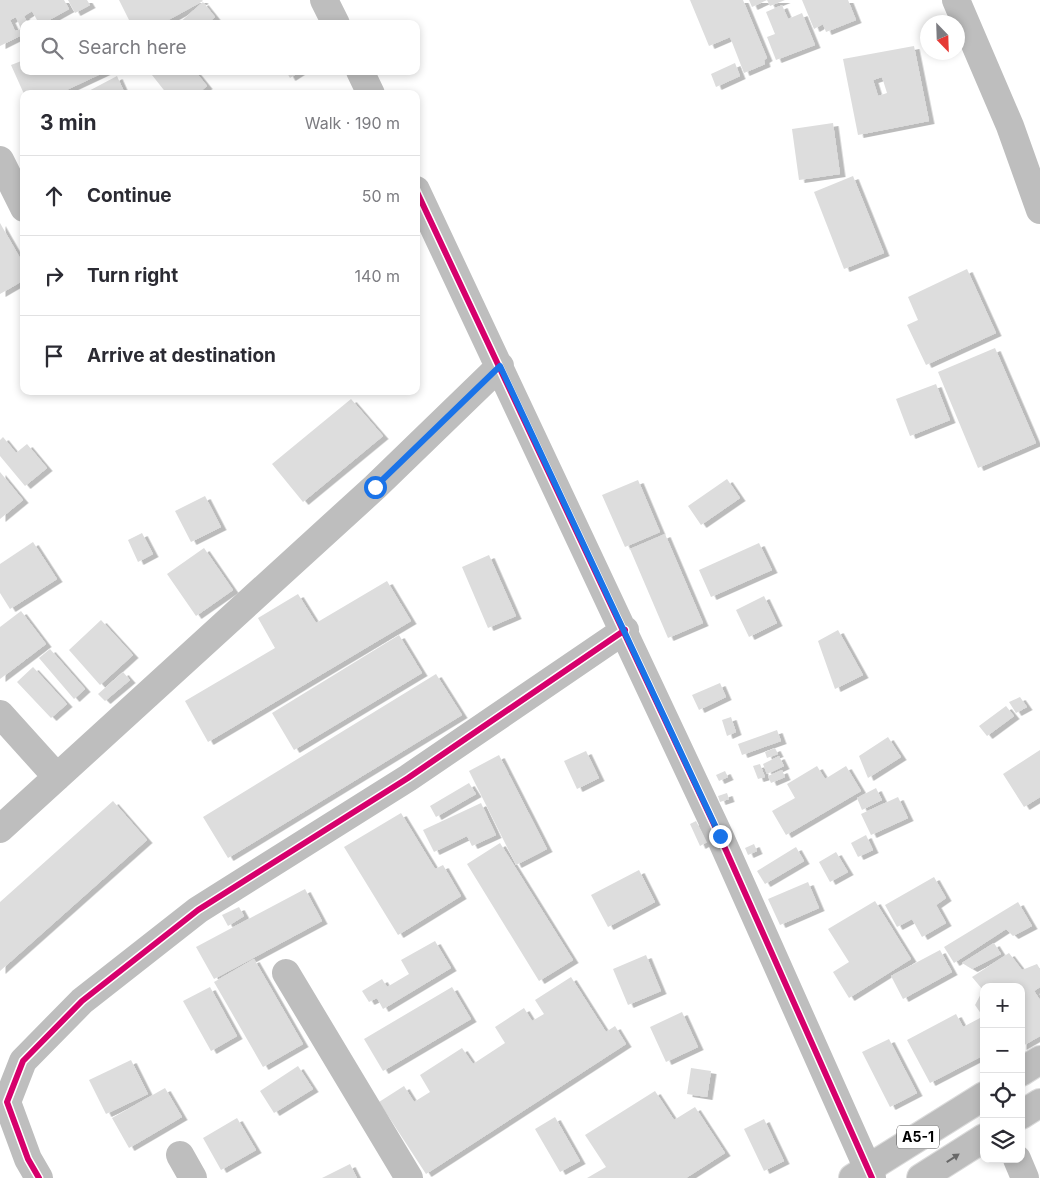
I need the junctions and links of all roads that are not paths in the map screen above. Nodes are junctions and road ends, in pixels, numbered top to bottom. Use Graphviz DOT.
graph roads {
  1 [pos="324,0"];
  2 [pos="956,0"];
  3 [pos="334,20"];
  4 [pos="362,75"];
  5 [pos="369,90"];
  6 [pos="0,160"];
  7 [pos="420,198"];
  8 [pos="20,200"];
  9 [pos="1040,210"];
  10 [pos="500,366"];
  11 [pos="625,630"];
  12 [pos="0,714"];
  13 [pos="57,777"];
  14 [pos="0,829"];
  15 [pos="286,973"];
  16 [pos="1040,1060"];
  17 [pos="1025,1069"];
  18 [pos="980,1099"];
  19 [pos="1040,1103"];
  20 [pos="1025,1112"];
  21 [pos="980,1141"];
  22 [pos="1019,1163"];
  23 [pos="864,1175"];
  24 [pos="39,1178"];
  25 [pos="409,1178"];
  26 [pos="921,1178"];
  27 [pos="1025,1178"];
  1 -- 3 [label="street"];
  2 -- 9 [label="street"];
  4 -- 5 [label="street"];
  6 -- 8 [label="street"];
  7 -- 10 [label="street"];
  10 -- 11 [label="street"];
  10 -- 13 [label="street"];
  11 -- 23 [label="street"];
  11 -- 24 [label="street"];
  12 -- 13 [label="street"];
  13 -- 14 [label="street"];
  15 -- 25 [label="street"];
  16 -- 17 [label="highway"];
  18 -- 23 [label="highway, A5-1"];
  19 -- 20 [label="highway"];
  26 -- 21 [label="highway, A5-1, one-way"];
  22 -- 27 [label="street"];
}
